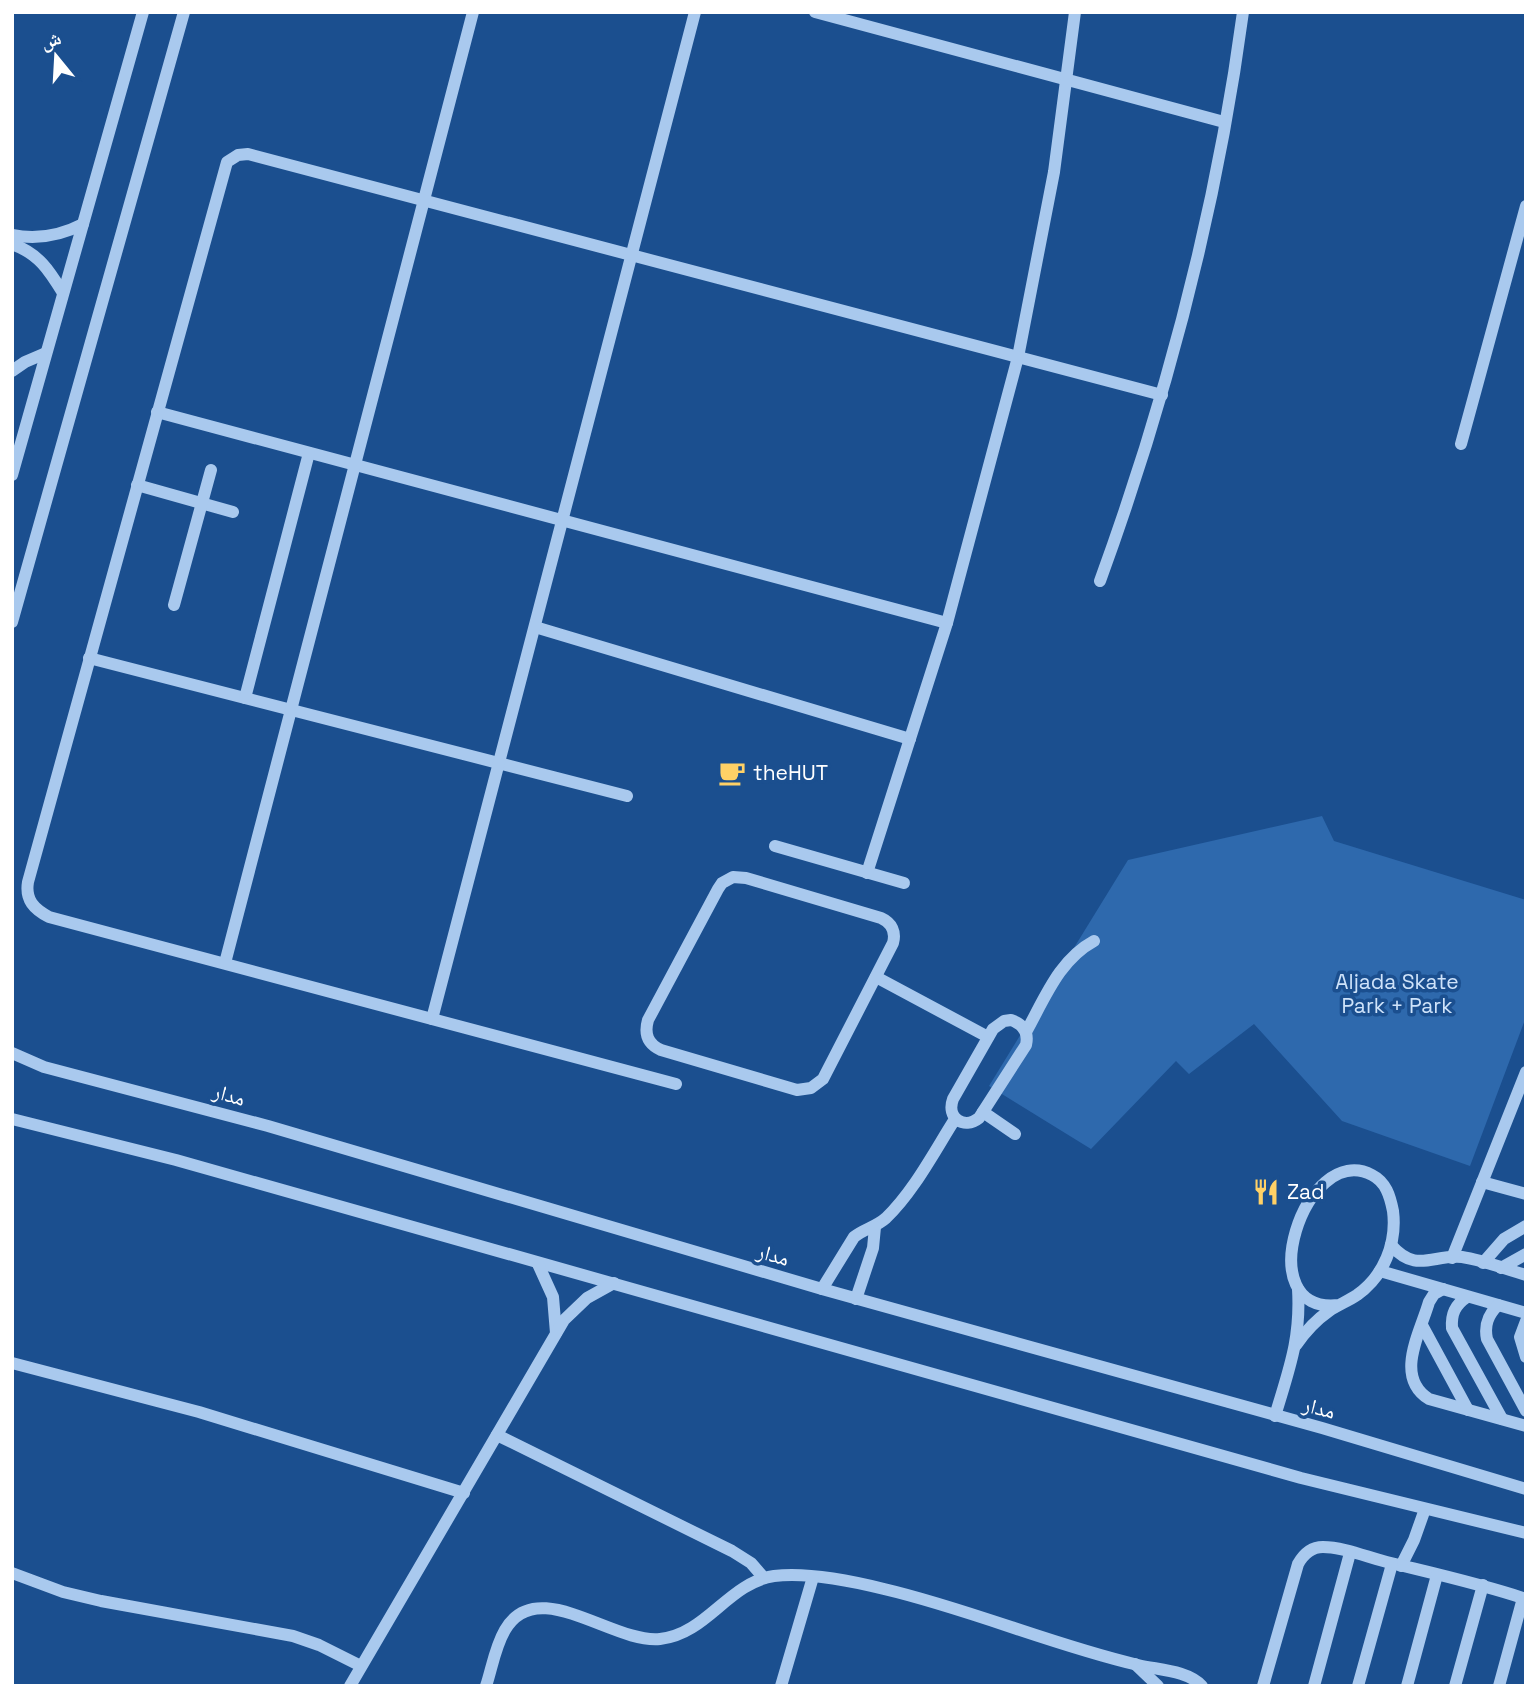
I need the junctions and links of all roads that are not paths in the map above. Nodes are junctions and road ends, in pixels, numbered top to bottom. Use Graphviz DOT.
graph roads {
  1 [pos="143,12"];
  2 [pos="184,12"];
  3 [pos="473,12"];
  4 [pos="695,12"];
  5 [pos="815,12"];
  6 [pos="1075,12"];
  7 [pos="1243,12"];
  8 [pos="1066,80"];
  9 [pos="1224,122"];
  10 [pos="424,201"];
  11 [pos="1526,206"];
  12 [pos="83,224"];
  13 [pos="12,235"];
  14 [pos="12,244"];
  15 [pos="632,256"];
  16 [pos="63,293"];
  17 [pos="46,353"];
  18 [pos="1018,357"];
  19 [pos="12,371"];
  20 [pos="1162,395"];
  21 [pos="156,412"];
  22 [pos="1461,444"];
  23 [pos="309,453"];
  24 [pos="355,465"];
  25 [pos="211,470"];
  26 [pos="12,475"];
  27 [pos="136,485"];
  28 [pos="202,503"];
  29 [pos="233,512"];
  30 [pos="563,521"];
  31 [pos="1100,581"];
  32 [pos="174,605"];
  33 [pos="12,622"];
  34 [pos="947,623"];
  35 [pos="535,627"];
  36 [pos="89,658"];
  37 [pos="245,698"];
  38 [pos="291,710"];
  39 [pos="910,739"];
  40 [pos="499,762"];
  41 [pos="627,796"];
  42 [pos="775,846"];
  43 [pos="867,873"];
  44 [pos="904,883"];
  45 [pos="1094,941"];
  46 [pos="225,963"];
  47 [pos="876,977"];
  48 [pos="432,1019"];
  49 [pos="1026,1032"];
  50 [pos="988,1037"];
  51 [pos="12,1053"];
  52 [pos="1526,1072"];
  53 [pos="676,1084"];
  54 [pos="1521,1096"];
  55 [pos="983,1112"];
  56 [pos="12,1119"];
  57 [pos="955,1119"];
  58 [pos="1015,1134"];
  59 [pos="1482,1182"];
  60 [pos="1526,1194"];
  61 [pos="1526,1226"];
  62 [pos="875,1227"];
  63 [pos="1391,1245"];
  64 [pos="1526,1254"];
  65 [pos="1452,1258"];
  66 [pos="1483,1263"];
  67 [pos="538,1264"];
  68 [pos="1501,1268"];
  69 [pos="1380,1271"];
  70 [pos="1526,1275"];
  71 [pos="614,1283"];
  72 [pos="822,1289"];
  73 [pos="1298,1289"];
  74 [pos="1443,1289"];
  75 [pos="1466,1297"];
  76 [pos="856,1299"];
  77 [pos="1339,1305"];
  78 [pos="1498,1305"];
  79 [pos="1526,1313"];
  80 [pos="1526,1321"];
  81 [pos="1422,1325"];
  82 [pos="556,1333"];
  83 [pos="1296,1345"];
  84 [pos="1526,1357"];
  85 [pos="12,1363"];
  86 [pos="1468,1410"];
  87 [pos="1526,1411"];
  88 [pos="1275,1416"];
  89 [pos="1502,1419"];
  90 [pos="1526,1426"];
  91 [pos="497,1435"];
  92 [pos="1526,1489"];
  93 [pos="464,1493"];
  94 [pos="1425,1509"];
  95 [pos="1526,1534"];
  96 [pos="1350,1553"];
  97 [pos="1396,1565"];
  98 [pos="12,1573"];
  99 [pos="1437,1575"];
  100 [pos="813,1577"];
  101 [pos="764,1578"];
  102 [pos="1483,1585"];
  103 [pos="1524,1599"];
  104 [pos="1135,1664"];
  105 [pos="361,1666"];
  106 [pos="350,1686"];
  107 [pos="486,1686"];
  108 [pos="781,1686"];
  109 [pos="1158,1686"];
  110 [pos="1202,1686"];
  111 [pos="1264,1686"];
  112 [pos="1314,1686"];
  113 [pos="1358,1686"];
  114 [pos="1407,1686"];
  115 [pos="1455,1686"];
  116 [pos="1499,1686"];
  1 -- 12 [label="street"];
  2 -- 33 [label="street"];
  3 -- 10 [label="street"];
  4 -- 15 [label="street"];
  5 -- 8 [label="street"];
  6 -- 8 [label="street"];
  7 -- 9 [label="street"];
  8 -- 9 [label="street"];
  8 -- 18 [label="street"];
  9 -- 20 [label="street"];
  10 -- 15 [label="street"];
  10 -- 21 [label="street"];
  10 -- 24 [label="street"];
  11 -- 22 [label="street"];
  12 -- 13 [label="street"];
  12 -- 16 [label="street"];
  14 -- 16 [label="street"];
  15 -- 18 [label="street"];
  15 -- 30 [label="street"];
  16 -- 17 [label="street"];
  17 -- 19 [label="street"];
  17 -- 26 [label="street"];
  18 -- 20 [label="street"];
  18 -- 34 [label="street"];
  20 -- 31 [label="street"];
  21 -- 23 [label="street"];
  21 -- 27 [label="street"];
  23 -- 24 [label="street"];
  23 -- 37 [label="street"];
  24 -- 30 [label="street"];
  24 -- 38 [label="street"];
  25 -- 28 [label="street"];
  27 -- 28 [label="street"];
  27 -- 36 [label="street"];
  28 -- 29 [label="street"];
  28 -- 32 [label="street"];
  30 -- 34 [label="street"];
  30 -- 35 [label="street"];
  34 -- 39 [label="street"];
  35 -- 39 [label="street"];
  35 -- 40 [label="street"];
  36 -- 37 [label="street"];
  36 -- 46 [label="street"];
  37 -- 38 [label="street"];
  38 -- 40 [label="street"];
  38 -- 46 [label="street"];
  39 -- 43 [label="street"];
  40 -- 41 [label="street"];
  40 -- 48 [label="street"];
  42 -- 43 [label="street"];
  43 -- 44 [label="street"];
  45 -- 49 [label="street"];
  46 -- 48 [label="street"];
  47 -- 47 [label="street"];
  47 -- 50 [label="street"];
  48 -- 53 [label="street"];
  49 -- 50 [label="street"];
  49 -- 55 [label="street"];
  50 -- 57 [label="street"];
  51 -- 72 [label="street, مدار"];
  52 -- 54 [label="street"];
  54 -- 59 [label="street"];
  55 -- 57 [label="street"];
  55 -- 58 [label="street"];
  56 -- 67 [label="street"];
  57 -- 62 [label="street"];
  59 -- 60 [label="street"];
  59 -- 65 [label="street"];
  61 -- 66 [label="street"];
  62 -- 72 [label="street"];
  62 -- 76 [label="street"];
  63 -- 65 [label="street"];
  63 -- 69 [label="street"];
  63 -- 73 [label="street"];
  64 -- 68 [label="street"];
  65 -- 66 [label="street"];
  66 -- 68 [label="street"];
  67 -- 71 [label="street"];
  67 -- 82 [label="street"];
  68 -- 70 [label="street"];
  69 -- 74 [label="street"];
  69 -- 77 [label="street"];
  71 -- 82 [label="street"];
  71 -- 94 [label="street"];
  72 -- 76 [label="street, مدار"];
  73 -- 77 [label="street"];
  73 -- 83 [label="street"];
  74 -- 75 [label="street"];
  74 -- 81 [label="street"];
  75 -- 78 [label="street"];
  75 -- 89 [label="street"];
  76 -- 88 [label="street, مدار"];
  77 -- 83 [label="street"];
  78 -- 79 [label="street"];
  78 -- 87 [label="street"];
  80 -- 84 [label="street"];
  81 -- 86 [label="street"];
  81 -- 86 [label="street"];
  82 -- 91 [label="street"];
  83 -- 88 [label="street"];
  85 -- 93 [label="street"];
  86 -- 89 [label="street"];
  88 -- 92 [label="street, مدار"];
  89 -- 90 [label="street"];
  91 -- 93 [label="street"];
  91 -- 101 [label="street"];
  93 -- 105 [label="street"];
  94 -- 95 [label="street"];
  94 -- 97 [label="street"];
  96 -- 97 [label="street"];
  96 -- 111 [label="street"];
  96 -- 112 [label="street"];
  97 -- 99 [label="street"];
  97 -- 113 [label="street"];
  98 -- 105 [label="street"];
  99 -- 102 [label="street"];
  99 -- 114 [label="street"];
  100 -- 101 [label="street"];
  100 -- 104 [label="street"];
  100 -- 108 [label="street"];
  101 -- 107 [label="street"];
  102 -- 103 [label="street"];
  102 -- 115 [label="street"];
  103 -- 116 [label="street"];
  104 -- 109 [label="street"];
  104 -- 110 [label="street"];
  105 -- 106 [label="street"];
}
